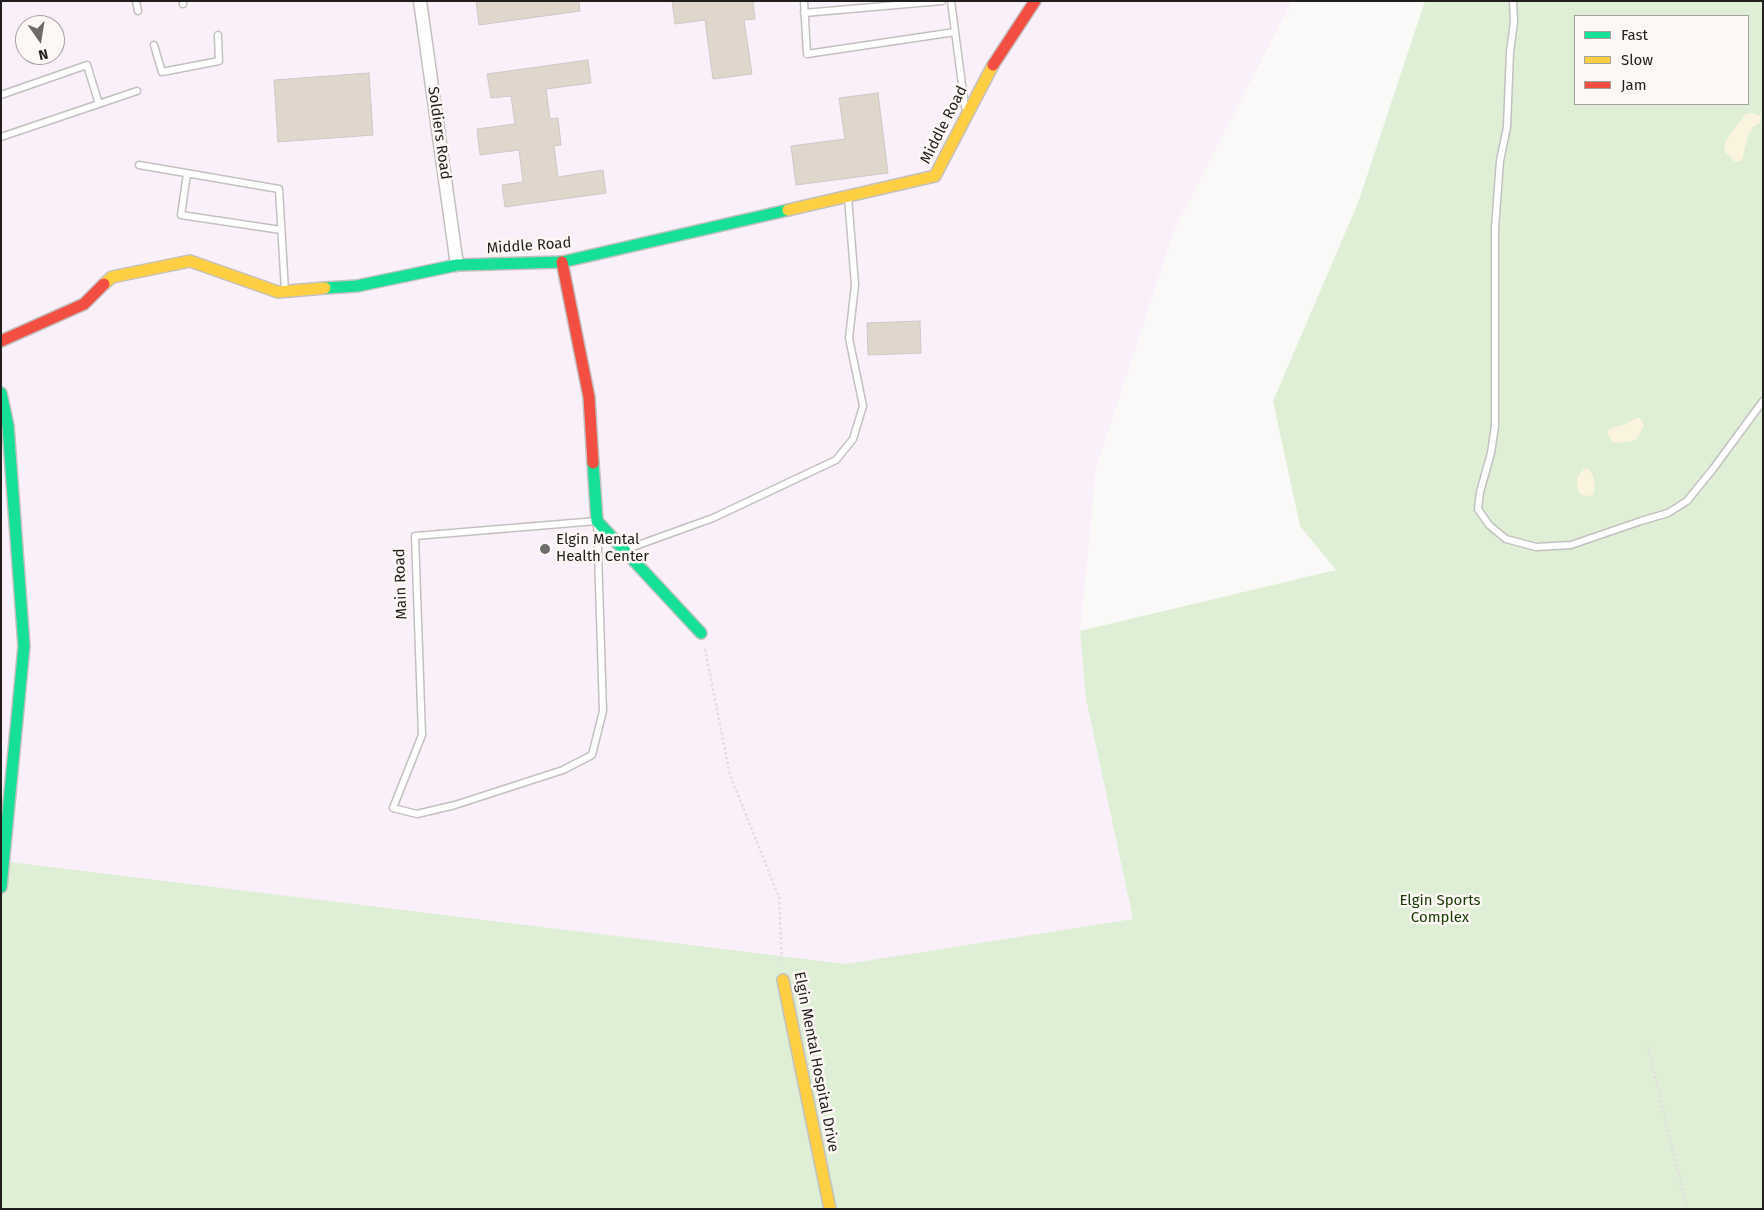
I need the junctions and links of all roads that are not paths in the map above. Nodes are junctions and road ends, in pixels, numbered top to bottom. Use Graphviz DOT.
graph roads {
  1 [pos="136,1"];
  2 [pos="420,1"];
  3 [pos="804,1"];
  4 [pos="942,1"];
  5 [pos="951,1"];
  6 [pos="1035,1"];
  7 [pos="1514,1"];
  8 [pos="138,11"];
  9 [pos="804,13"];
  10 [pos="955,32"];
  11 [pos="218,35"];
  12 [pos="154,45"];
  13 [pos="137,91"];
  14 [pos="1,95"];
  15 [pos="99,104"];
  16 [pos="966,116"];
  17 [pos="1,137"];
  18 [pos="139,165"];
  19 [pos="186,174"];
  20 [pos="848,196"];
  21 [pos="281,230"];
  22 [pos="562,262"];
  23 [pos="457,265"];
  24 [pos="285,291"];
  25 [pos="1,341"];
  26 [pos="1,393"];
  27 [pos="1763,401"];
  28 [pos="597,521"];
  29 [pos="624,550"];
  30 [pos="701,633"];
  31 [pos="7,778"];
  32 [pos="1,887"];
  33 [pos="783,980"];
  34 [pos="830,1209"];
  1 -- 8 [label="lane"];
  2 -- 23 [label="street, Soldiers Road"];
  3 -- 9 [label="lane"];
  4 -- 9 [label="lane"];
  5 -- 10 [label="lane"];
  6 -- 16 [label="street, Middle Road"];
  7 -- 27 [label="lane"];
  9 -- 10 [label="lane"];
  10 -- 16 [label="lane"];
  11 -- 12 [label="lane"];
  13 -- 15 [label="lane"];
  14 -- 15 [label="lane"];
  15 -- 17 [label="lane"];
  16 -- 20 [label="street, Middle Road"];
  18 -- 19 [label="lane"];
  19 -- 21 [label="lane"];
  19 -- 21 [label="lane"];
  20 -- 22 [label="street, Middle Road"];
  20 -- 29 [label="lane"];
  21 -- 24 [label="lane"];
  22 -- 23 [label="street, Middle Road"];
  22 -- 28 [label="street"];
  23 -- 24 [label="street, Middle Road"];
  24 -- 25 [label="street, Middle Road"];
  26 -- 31 [label="street"];
  28 -- 28 [label="lane, Main Road"];
  28 -- 29 [label="street"];
  29 -- 30 [label="street"];
  31 -- 32 [label="street"];
  33 -- 34 [label="street, Elgin Mental Hospital Drive"];
}
